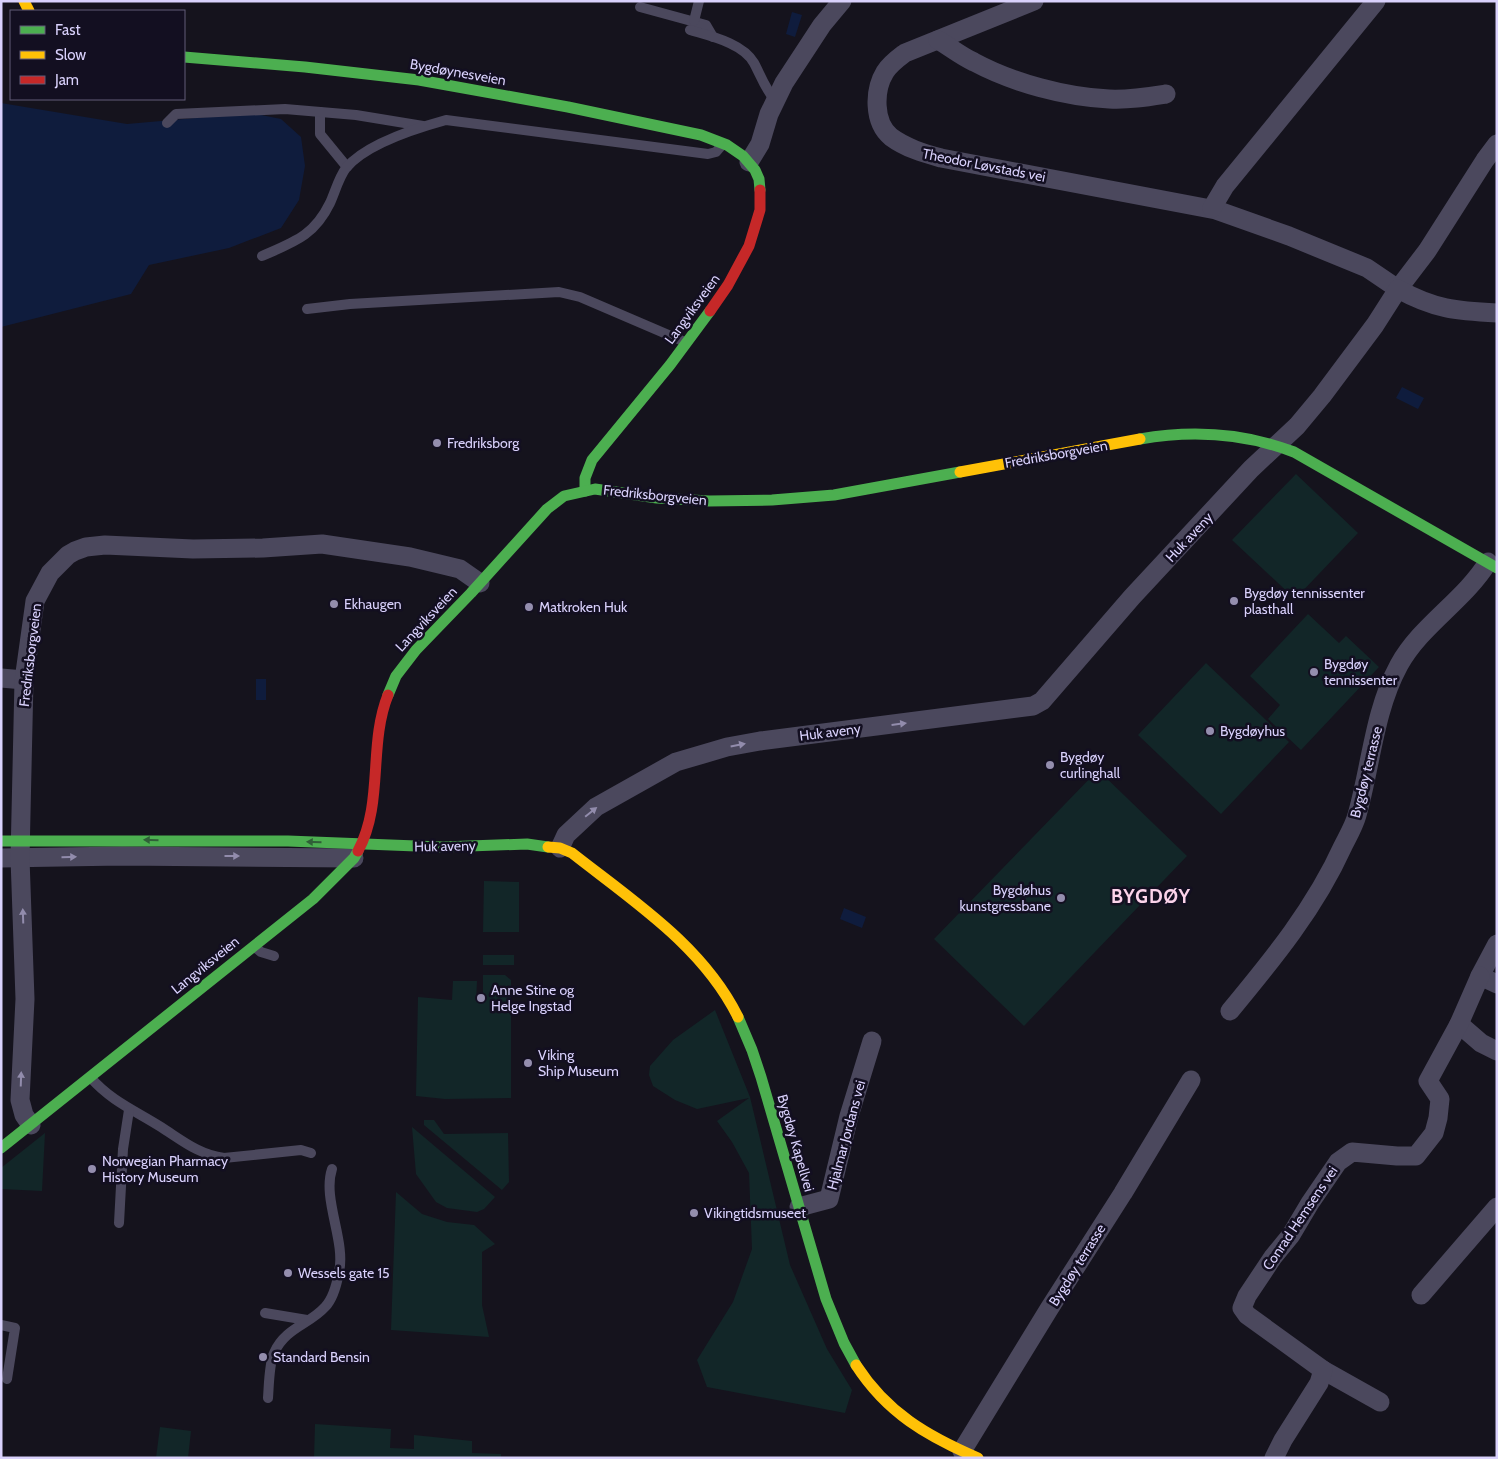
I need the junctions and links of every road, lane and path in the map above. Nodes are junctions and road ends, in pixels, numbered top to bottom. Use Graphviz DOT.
graph roads {
  1 [pos="698,1"];
  2 [pos="842,1"];
  3 [pos="1034,1"];
  4 [pos="1376,1"];
  5 [pos="640,7"];
  6 [pos="692,26"];
  7 [pos="938,40"];
  8 [pos="185,57"];
  9 [pos="1166,94"];
  10 [pos="775,100"];
  11 [pos="320,112"];
  12 [pos="166,122"];
  13 [pos="424,126"];
  14 [pos="724,144"];
  15 [pos="1497,144"];
  16 [pos="749,162"];
  17 [pos="347,168"];
  18 [pos="1212,208"];
  19 [pos="262,256"];
  20 [pos="1398,288"];
  21 [pos="307,309"];
  22 [pos="1497,313"];
  23 [pos="687,343"];
  24 [pos="1276,446"];
  25 [pos="585,490"];
  26 [pos="1492,565"];
  27 [pos="480,583"];
  28 [pos="1,678"];
  29 [pos="24,680"];
  30 [pos="1,841"];
  31 [pos="560,848"];
  32 [pos="20,850"];
  33 [pos="358,851"];
  34 [pos="1,858"];
  35 [pos="1497,944"];
  36 [pos="253,946"];
  37 [pos="274,956"];
  38 [pos="1489,980"];
  39 [pos="1230,1011"];
  40 [pos="1459,1024"];
  41 [pos="872,1041"];
  42 [pos="1497,1051"];
  43 [pos="90,1078"];
  44 [pos="1192,1080"];
  45 [pos="129,1110"];
  46 [pos="31,1125"];
  47 [pos="1,1148"];
  48 [pos="311,1153"];
  49 [pos="332,1169"];
  50 [pos="799,1207"];
  51 [pos="1497,1207"];
  52 [pos="119,1223"];
  53 [pos="1421,1295"];
  54 [pos="265,1313"];
  55 [pos="308,1320"];
  56 [pos="1,1325"];
  57 [pos="1323,1370"];
  58 [pos="7,1379"];
  59 [pos="268,1398"];
  60 [pos="1380,1402"];
  61 [pos="970,1454"];
  62 [pos="1274,1457"];
  1 -- 6 [label="lane"];
  2 -- 10 [label="street"];
  3 -- 7 [label="street, Theodor Løvstads vei"];
  4 -- 18 [label="street"];
  5 -- 6 [label="lane"];
  6 -- 10 [label="lane"];
  7 -- 9 [label="street"];
  7 -- 18 [label="street, Theodor Løvstads vei"];
  8 -- 14 [label="street, Bygdøynesveien"];
  10 -- 16 [label="street"];
  11 -- 12 [label="lane"];
  11 -- 13 [label="lane"];
  11 -- 17 [label="lane"];
  13 -- 14 [label="lane"];
  13 -- 17 [label="lane"];
  14 -- 16 [label="street, Bygdøynesveien"];
  15 -- 20 [label="street, Huk aveny"];
  16 -- 23 [label="street, Langviksveien"];
  17 -- 19 [label="lane"];
  18 -- 20 [label="street, Theodor Løvstads vei"];
  20 -- 22 [label="street"];
  20 -- 24 [label="street, Huk aveny"];
  21 -- 23 [label="lane"];
  23 -- 25 [label="street, Langviksveien"];
  24 -- 25 [label="street, Fredriksborgveien"];
  24 -- 26 [label="street, Fredriksborgveien"];
  31 -- 24 [label="street, Huk aveny, one-way"];
  25 -- 27 [label="street, Langviksveien"];
  26 -- 39 [label="street, Bygdøy terrasse"];
  27 -- 29 [label="street, Fredriksborgveien"];
  27 -- 33 [label="street, Langviksveien"];
  28 -- 29 [label="street"];
  29 -- 32 [label="street, Fredriksborgveien"];
  30 -- 32 [label="street, Huk aveny"];
  31 -- 33 [label="street, Huk aveny"];
  31 -- 50 [label="street, Bygdøy Kapellvei"];
  32 -- 33 [label="street, Huk aveny"];
  32 -- 34 [label="street, Huk aveny"];
  46 -- 32 [label="street, Fredriksborgveien, one-way"];
  33 -- 36 [label="street, Langviksveien"];
  35 -- 38 [label="street, Conrad Hemsens vei"];
  36 -- 37 [label="lane"];
  36 -- 43 [label="street, Langviksveien"];
  38 -- 40 [label="street, Conrad Hemsens vei"];
  40 -- 42 [label="street"];
  40 -- 57 [label="street, Conrad Hemsens vei"];
  41 -- 50 [label="street, Hjalmar Jordans vei"];
  43 -- 45 [label="lane"];
  43 -- 46 [label="street, Langviksveien"];
  44 -- 61 [label="street, Bygdøy terrasse"];
  45 -- 48 [label="lane"];
  45 -- 52 [label="lane"];
  46 -- 47 [label="street, Langviksveien"];
  49 -- 55 [label="lane"];
  50 -- 61 [label="street, Bygdøy Kapellvei"];
  51 -- 53 [label="street"];
  54 -- 55 [label="lane"];
  55 -- 59 [label="lane"];
  56 -- 58 [label="lane"];
  57 -- 60 [label="street, Conrad Hemsens vei"];
  57 -- 62 [label="street"];
}
